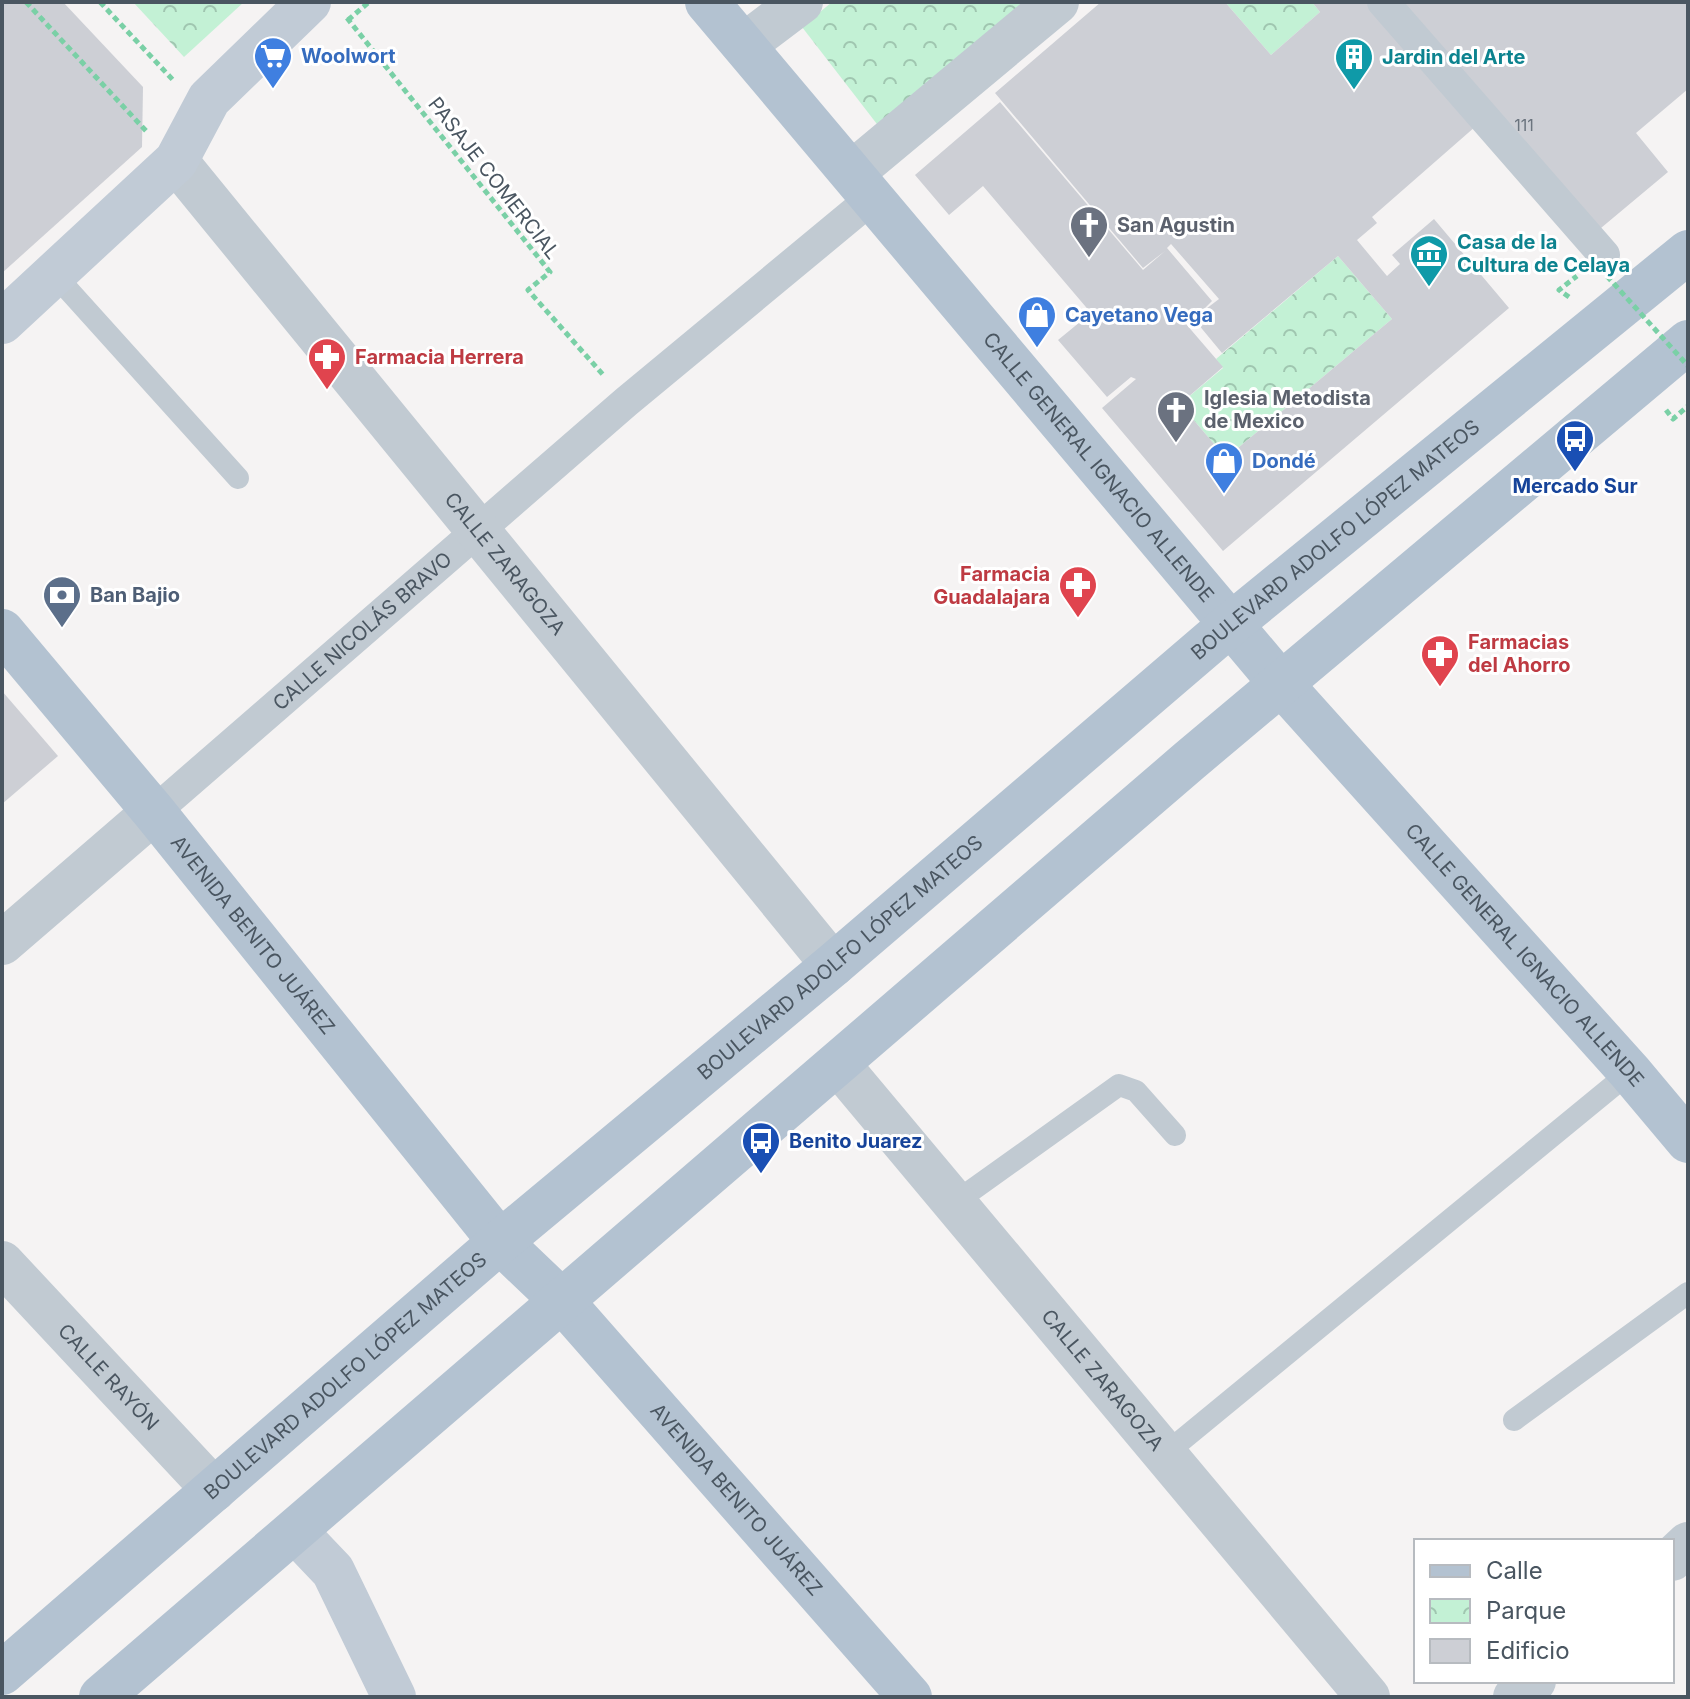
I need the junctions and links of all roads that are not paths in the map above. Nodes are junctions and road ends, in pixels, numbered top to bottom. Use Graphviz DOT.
graph roads {
  1 [pos="707,2"];
  2 [pos="801,2"];
  3 [pos="1057,2"];
  4 [pos="1383,2"];
  5 [pos="325,6"];
  6 [pos="744,45"];
  7 [pos="165,150"];
  8 [pos="862,186"];
  9 [pos="1688,252"];
  10 [pos="1605,265"];
  11 [pos="54,274"];
  12 [pos="2,322"];
  13 [pos="1688,342"];
  14 [pos="238,478"];
  15 [pos="479,529"];
  16 [pos="1231,624"];
  17 [pos="2,631"];
  18 [pos="1282,685"];
  19 [pos="154,812"];
  20 [pos="2,943"];
  21 [pos="833,965"];
  22 [pos="838,1064"];
  23 [pos="1630,1072"];
  24 [pos="1175,1135"];
  25 [pos="1688,1141"];
  26 [pos="954,1203"];
  27 [pos="500,1242"];
  28 [pos="2,1263"];
  29 [pos="1688,1293"];
  30 [pos="562,1301"];
  31 [pos="1514,1420"];
  32 [pos="1165,1454"];
  33 [pos="214,1490"];
  34 [pos="295,1531"];
  35 [pos="2,1673"];
  36 [pos="1532,1683"];
  37 [pos="101,1697"];
  38 [pos="394,1697"];
  39 [pos="910,1697"];
  40 [pos="1368,1697"];
  41 [pos="1515,1697"];
  1 -- 6 [label="main road, CALLE GENERAL IGNACIO ALLENDE"];
  2 -- 6 [label="street"];
  3 -- 8 [label="street"];
  4 -- 10 [label="street"];
  5 -- 7 [label="main road"];
  6 -- 8 [label="main road, CALLE GENERAL IGNACIO ALLENDE"];
  7 -- 11 [label="main road"];
  7 -- 15 [label="street, CALLE ZARAGOZA"];
  8 -- 15 [label="street, CALLE NICOLÁS BRAVO"];
  8 -- 16 [label="main road, CALLE GENERAL IGNACIO ALLENDE"];
  9 -- 16 [label="main road, BOULEVARD ADOLFO LÓPEZ MATEOS"];
  11 -- 12 [label="main road"];
  11 -- 14 [label="lane"];
  13 -- 18 [label="main road"];
  15 -- 19 [label="street, CALLE NICOLÁS BRAVO"];
  15 -- 21 [label="street, CALLE ZARAGOZA"];
  16 -- 18 [label="main road, CALLE GENERAL IGNACIO ALLENDE"];
  16 -- 21 [label="main road, BOULEVARD ADOLFO LÓPEZ MATEOS"];
  17 -- 19 [label="main road, AVENIDA BENITO JUÁREZ"];
  18 -- 22 [label="main road"];
  18 -- 23 [label="main road, CALLE GENERAL IGNACIO ALLENDE"];
  19 -- 20 [label="street, CALLE NICOLÁS BRAVO"];
  19 -- 27 [label="main road, AVENIDA BENITO JUÁREZ"];
  21 -- 27 [label="main road, BOULEVARD ADOLFO LÓPEZ MATEOS"];
  22 -- 26 [label="street, CALLE ZARAGOZA"];
  22 -- 30 [label="main road"];
  23 -- 25 [label="main road, CALLE GENERAL IGNACIO ALLENDE"];
  23 -- 32 [label="lane"];
  24 -- 26 [label="lane"];
  26 -- 32 [label="street, CALLE ZARAGOZA"];
  27 -- 30 [label="main road, AVENIDA BENITO JUÁREZ"];
  27 -- 33 [label="main road, BOULEVARD ADOLFO LÓPEZ MATEOS"];
  28 -- 33 [label="street, CALLE RAYÓN"];
  29 -- 31 [label="lane"];
  30 -- 34 [label="main road"];
  30 -- 39 [label="main road, AVENIDA BENITO JUÁREZ"];
  32 -- 40 [label="street, CALLE ZARAGOZA"];
  33 -- 35 [label="main road, BOULEVARD ADOLFO LÓPEZ MATEOS"];
  34 -- 37 [label="main road"];
  34 -- 38 [label="main road"];
  36 -- 41 [label="street"];
}
